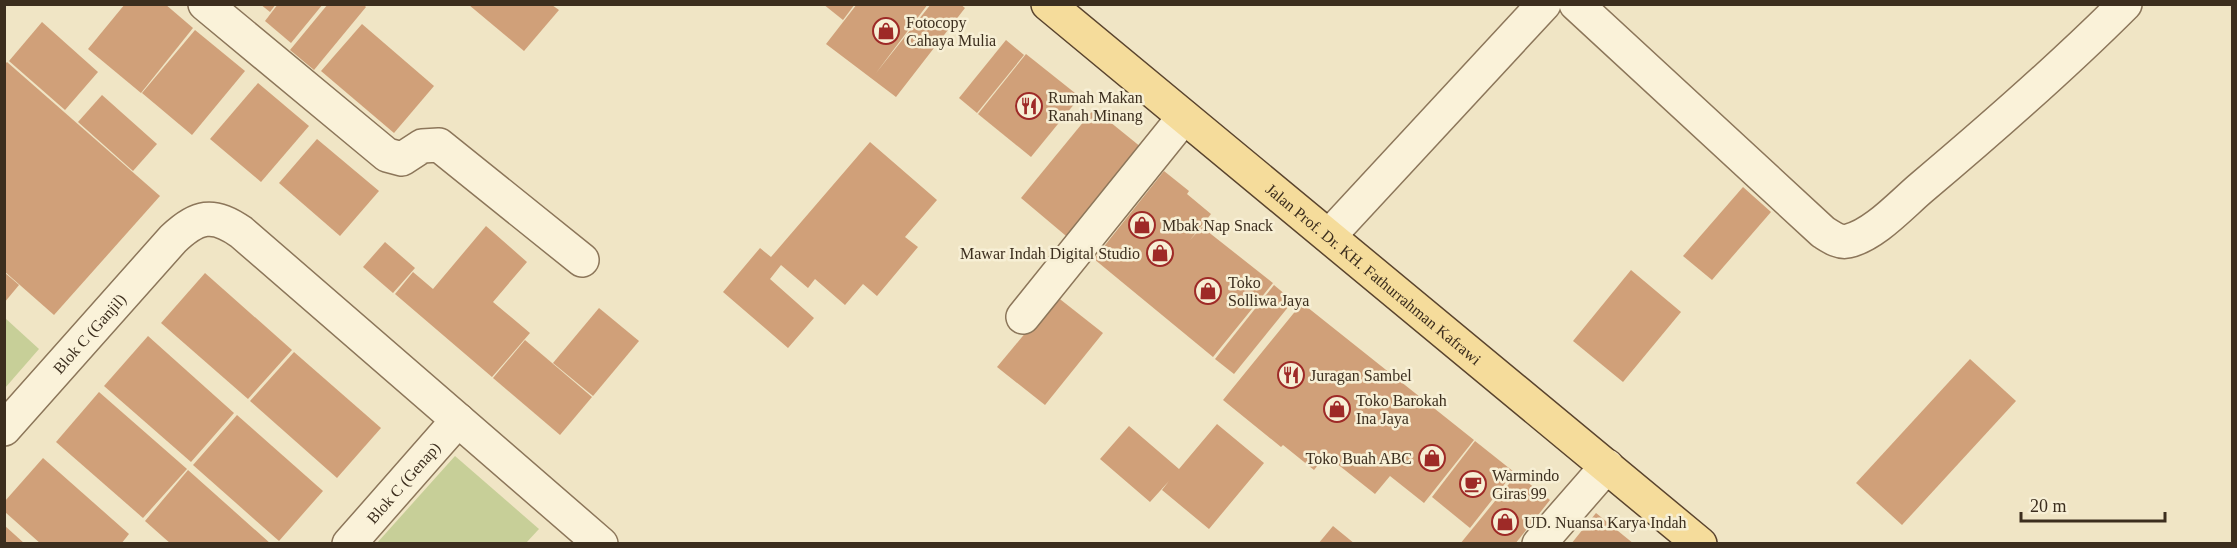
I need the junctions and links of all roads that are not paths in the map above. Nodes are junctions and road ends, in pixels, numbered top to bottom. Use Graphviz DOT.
graph roads {
  1 [pos="206,4"];
  2 [pos="1048,4"];
  3 [pos="1544,4"];
  4 [pos="1576,4"];
  5 [pos="2125,4"];
  6 [pos="1184,117"];
  7 [pos="1329,236"];
  8 [pos="582,260"];
  9 [pos="1023,317"];
  10 [pos="458,420"];
  11 [pos="4,429"];
  12 [pos="1607,466"];
  13 [pos="580,537"];
  14 [pos="349,543"];
  15 [pos="1539,543"];
  16 [pos="1700,543"];
  1 -- 8 [label="street"];
  2 -- 6 [label="main road, Jalan Prof. Dr. KH. Fathurrahman Kafrawi"];
  3 -- 7 [label="street"];
  4 -- 5 [label="street"];
  6 -- 7 [label="main road, Jalan Prof. Dr. KH. Fathurrahman Kafrawi"];
  6 -- 9 [label="street"];
  7 -- 12 [label="main road, Jalan Prof. Dr. KH. Fathurrahman Kafrawi"];
  10 -- 11 [label="street, Blok C (Ganjil)"];
  10 -- 13 [label="street, Blok C (Ganjil)"];
  10 -- 14 [label="street, Blok C (Genap)"];
  12 -- 15 [label="street"];
  12 -- 16 [label="main road, Jalan Prof. Dr. KH. Fathurrahman Kafrawi"];
}
